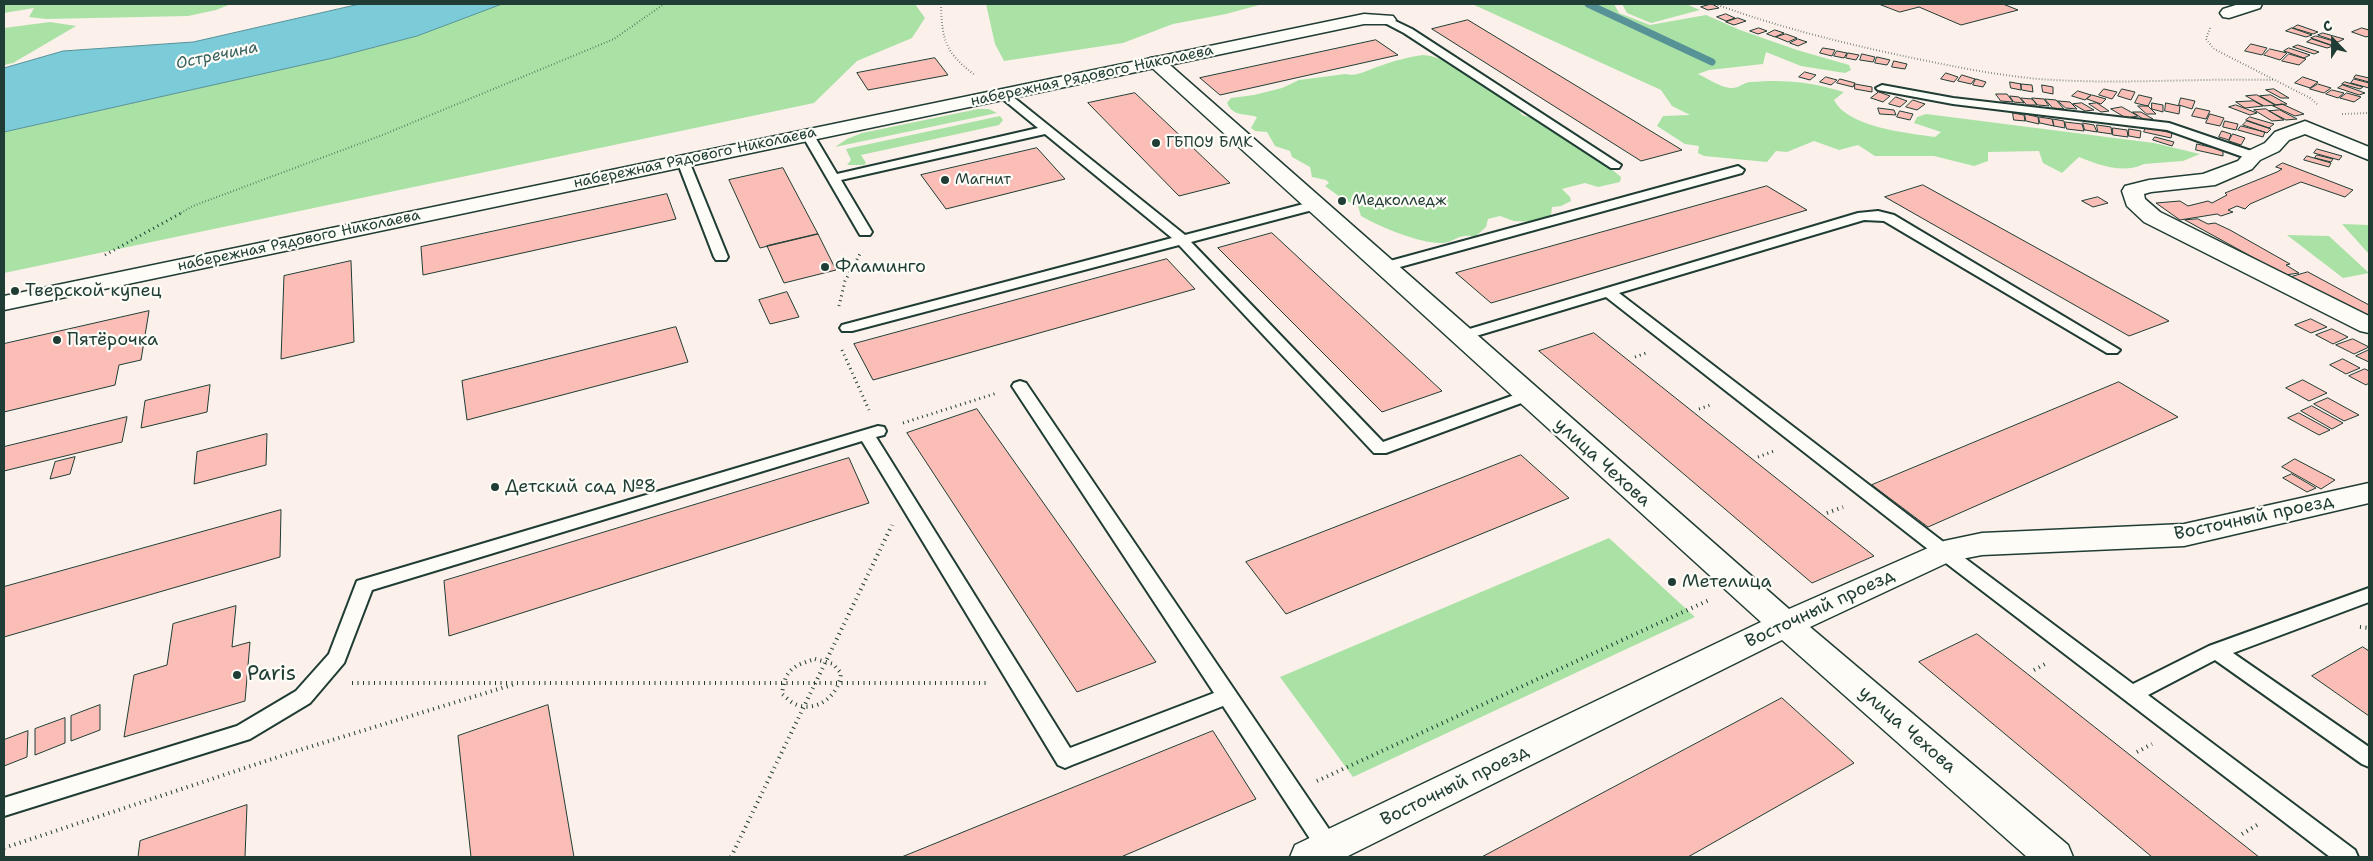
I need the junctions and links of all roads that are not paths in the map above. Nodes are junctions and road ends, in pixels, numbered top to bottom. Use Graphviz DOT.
graph roads {
  1 [pos="2254,4"];
  2 [pos="2229,12"];
  3 [pos="1387,20"];
  4 [pos="1156,62"];
  5 [pos="1882,88"];
  6 [pos="1003,94"];
  7 [pos="1047,130"];
  8 [pos="808,135"];
  9 [pos="2369,154"];
  10 [pos="2253,156"];
  11 [pos="683,161"];
  12 [pos="1615,166"];
  13 [pos="1738,170"];
  14 [pos="835,178"];
  15 [pos="1315,204"];
  16 [pos="865,232"];
  17 [pos="1181,238"];
  18 [pos="721,257"];
  19 [pos="1384,267"];
  20 [pos="1608,292"];
  21 [pos="4,303"];
  22 [pos="2369,326"];
  23 [pos="847,328"];
  24 [pos="1461,336"];
  25 [pos="2112,350"];
  26 [pos="1020,386"];
  27 [pos="1526,396"];
  28 [pos="2369,493"];
  29 [pos="1944,552"];
  30 [pos="2369,595"];
  31 [pos="1784,625"];
  32 [pos="2216,651"];
  33 [pos="2131,694"];
  34 [pos="1227,696"];
  35 [pos="2369,758"];
  36 [pos="4,807"];
  37 [pos="1323,854"];
  38 [pos="2054,857"];
  39 [pos="2347,857"];
  1 -- 2 [label="street"];
  3 -- 4 [label="street, набережная Рядового Николаева"];
  3 -- 12 [label="lane"];
  4 -- 6 [label="street, набережная Рядового Николаева"];
  4 -- 15 [label="street, улица Чехова"];
  5 -- 10 [label="lane"];
  6 -- 7 [label="lane"];
  6 -- 8 [label="street, набережная Рядового Николаева"];
  7 -- 14 [label="lane"];
  7 -- 17 [label="lane"];
  8 -- 11 [label="street, набережная Рядового Николаева"];
  8 -- 14 [label="lane"];
  9 -- 10 [label="street"];
  10 -- 22 [label="street"];
  11 -- 18 [label="lane"];
  11 -- 21 [label="street, набережная Рядового Николаева"];
  13 -- 19 [label="lane"];
  14 -- 16 [label="lane"];
  15 -- 17 [label="lane"];
  15 -- 19 [label="street, улица Чехова"];
  17 -- 23 [label="lane"];
  17 -- 27 [label="lane"];
  19 -- 24 [label="street, улица Чехова"];
  20 -- 24 [label="lane"];
  20 -- 25 [label="lane"];
  20 -- 29 [label="lane"];
  24 -- 27 [label="street, улица Чехова"];
  26 -- 34 [label="lane"];
  27 -- 31 [label="street, улица Чехова"];
  28 -- 29 [label="street, Восточный проезд"];
  29 -- 31 [label="street, Восточный проезд"];
  29 -- 33 [label="lane"];
  30 -- 32 [label="lane"];
  31 -- 37 [label="street, Восточный проезд"];
  31 -- 38 [label="street, улица Чехова"];
  32 -- 33 [label="lane"];
  32 -- 35 [label="lane"];
  33 -- 39 [label="lane"];
  34 -- 36 [label="lane"];
  34 -- 37 [label="lane"];
}
